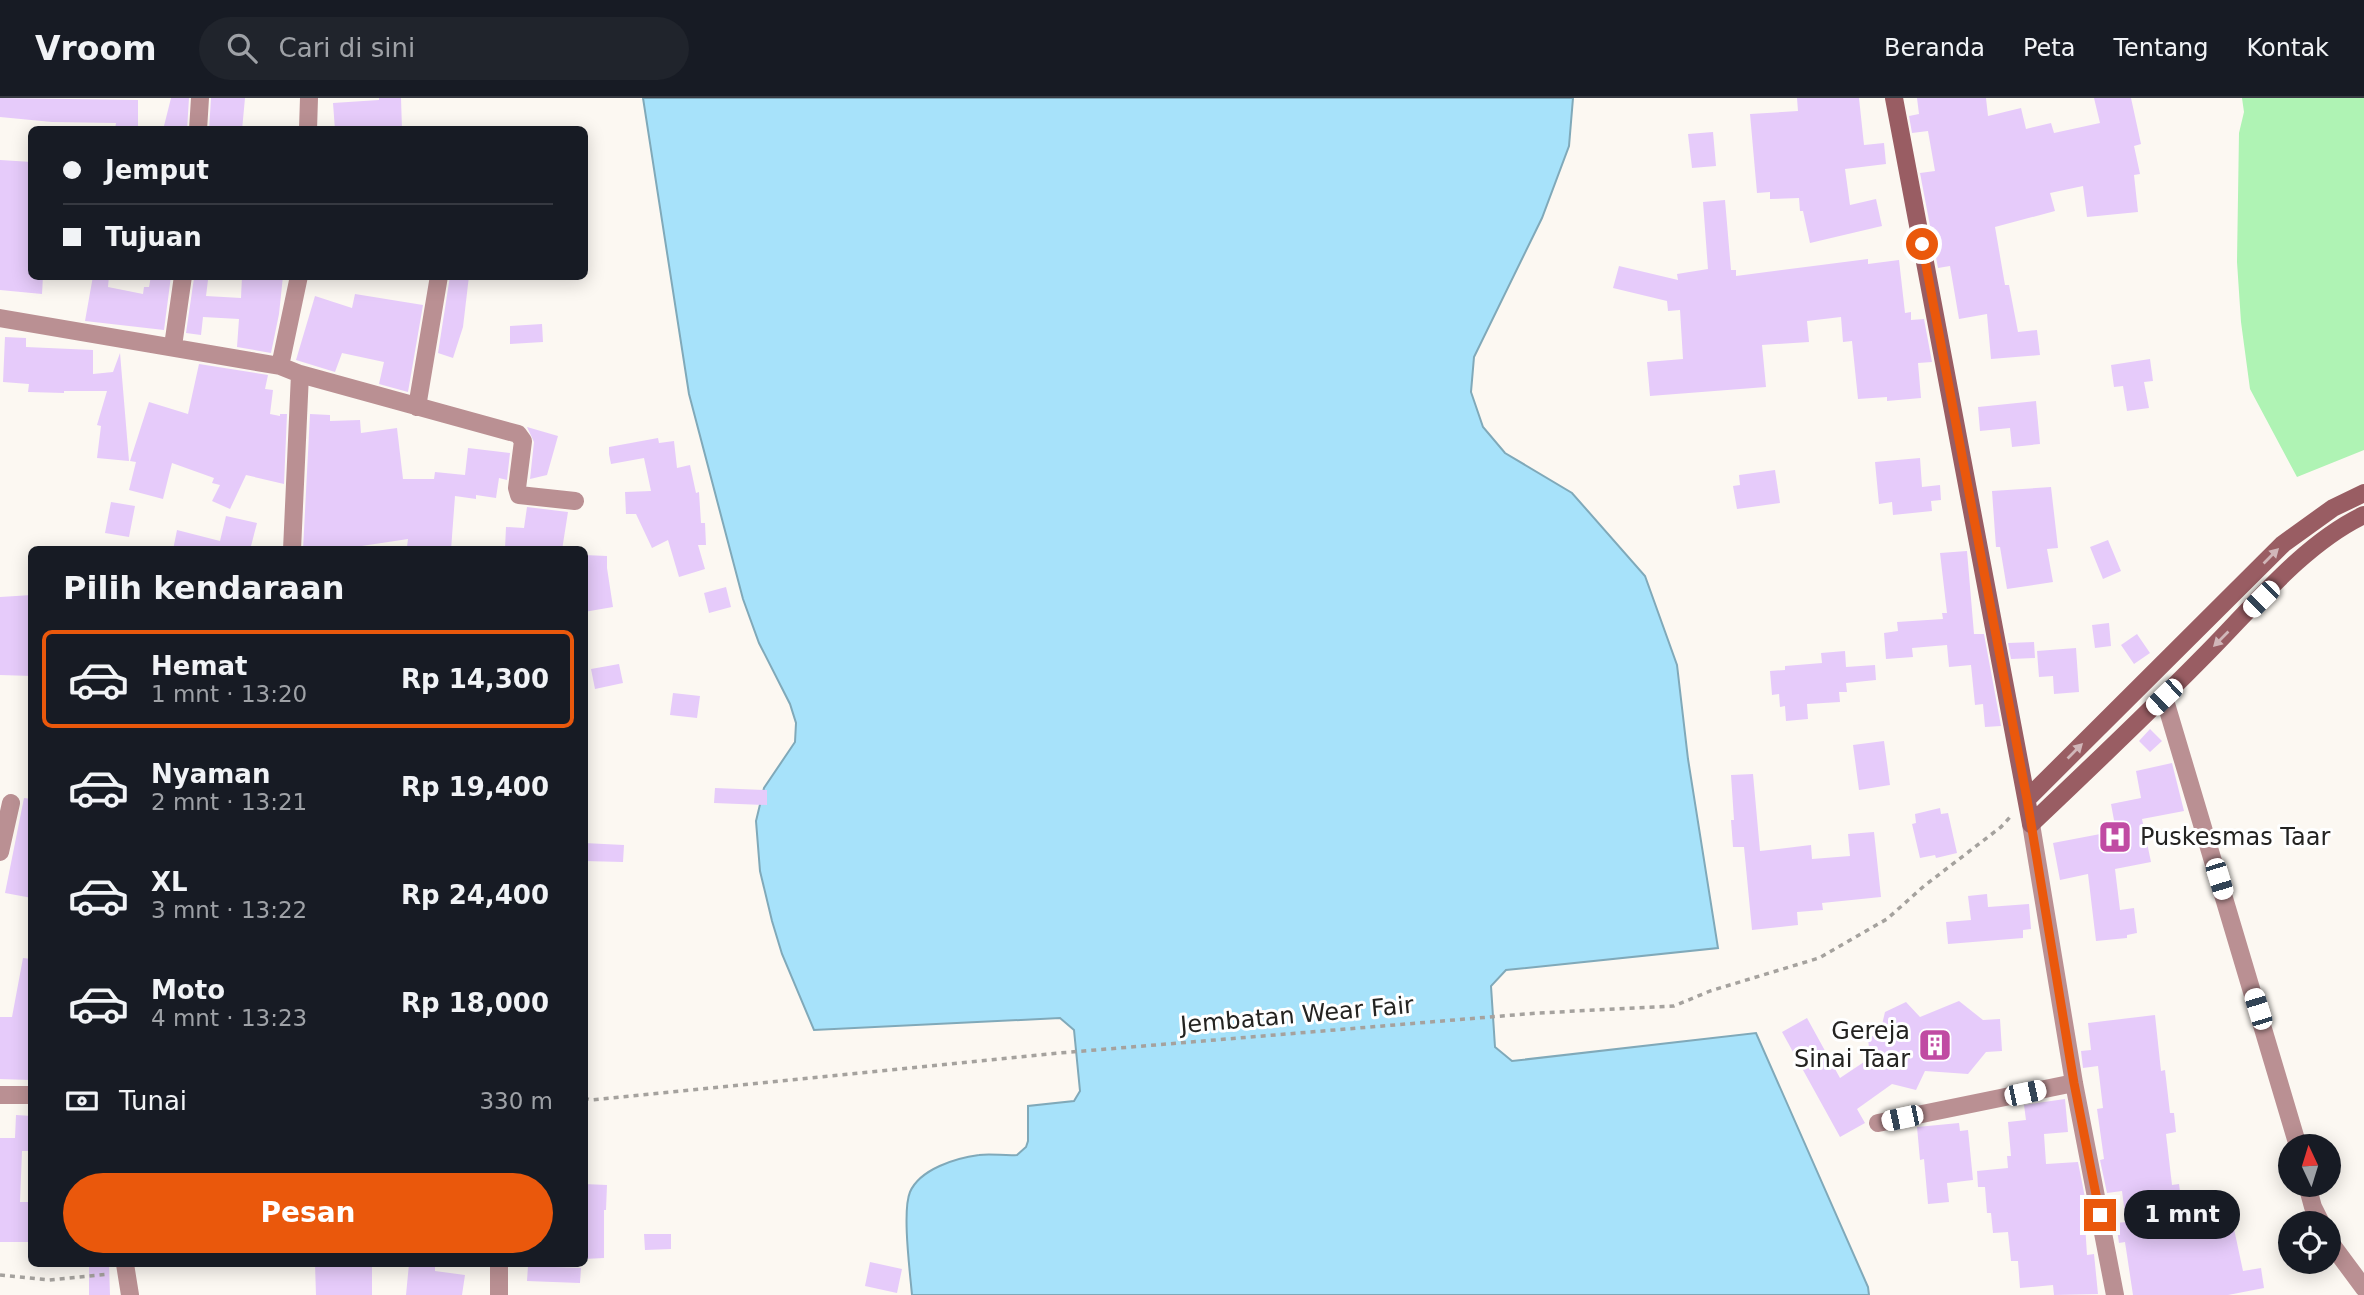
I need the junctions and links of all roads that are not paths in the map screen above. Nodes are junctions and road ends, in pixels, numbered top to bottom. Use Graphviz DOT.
graph roads {
  1 [pos="200,98"];
  2 [pos="309,98"];
  3 [pos="1894,98"];
  4 [pos="198,126"];
  5 [pos="308,126"];
  6 [pos="182,280"];
  7 [pos="298,280"];
  8 [pos="438,280"];
  9 [pos="0,318"];
  10 [pos="173,346"];
  11 [pos="280,366"];
  12 [pos="300,374"];
  13 [pos="417,407"];
  14 [pos="2364,493"];
  15 [pos="575,501"];
  16 [pos="2364,515"];
  17 [pos="292,546"];
  18 [pos="2164,697"];
  19 [pos="2027,799"];
  20 [pos="11,803"];
  21 [pos="2031,824"];
  22 [pos="0,852"];
  23 [pos="2074,1083"];
  24 [pos="28,1094"];
  25 [pos="0,1095"];
  26 [pos="1878,1123"];
  27 [pos="2294,1134"];
  28 [pos="2341,1257"];
  29 [pos="499,1267"];
  30 [pos="126,1268"];
  31 [pos="2364,1288"];
  32 [pos="130,1295"];
  33 [pos="499,1295"];
  34 [pos="2115,1295"];
  1 -- 4 [label="street"];
  2 -- 5 [label="street"];
  3 -- 19 [label="street"];
  6 -- 10 [label="street"];
  7 -- 11 [label="street"];
  8 -- 13 [label="street"];
  9 -- 10 [label="street"];
  10 -- 11 [label="street"];
  11 -- 12 [label="street"];
  12 -- 13 [label="street"];
  12 -- 17 [label="street"];
  13 -- 15 [label="street"];
  19 -- 14 [label="street, one-way"];
  16 -- 18 [label="street, one-way"];
  18 -- 21 [label="street"];
  18 -- 27 [label="street"];
  19 -- 21 [label="street"];
  20 -- 22 [label="street"];
  21 -- 23 [label="street"];
  23 -- 26 [label="street"];
  23 -- 34 [label="street"];
  24 -- 25 [label="street"];
  28 -- 31 [label="street"];
  29 -- 33 [label="street"];
  30 -- 32 [label="street"];
}
